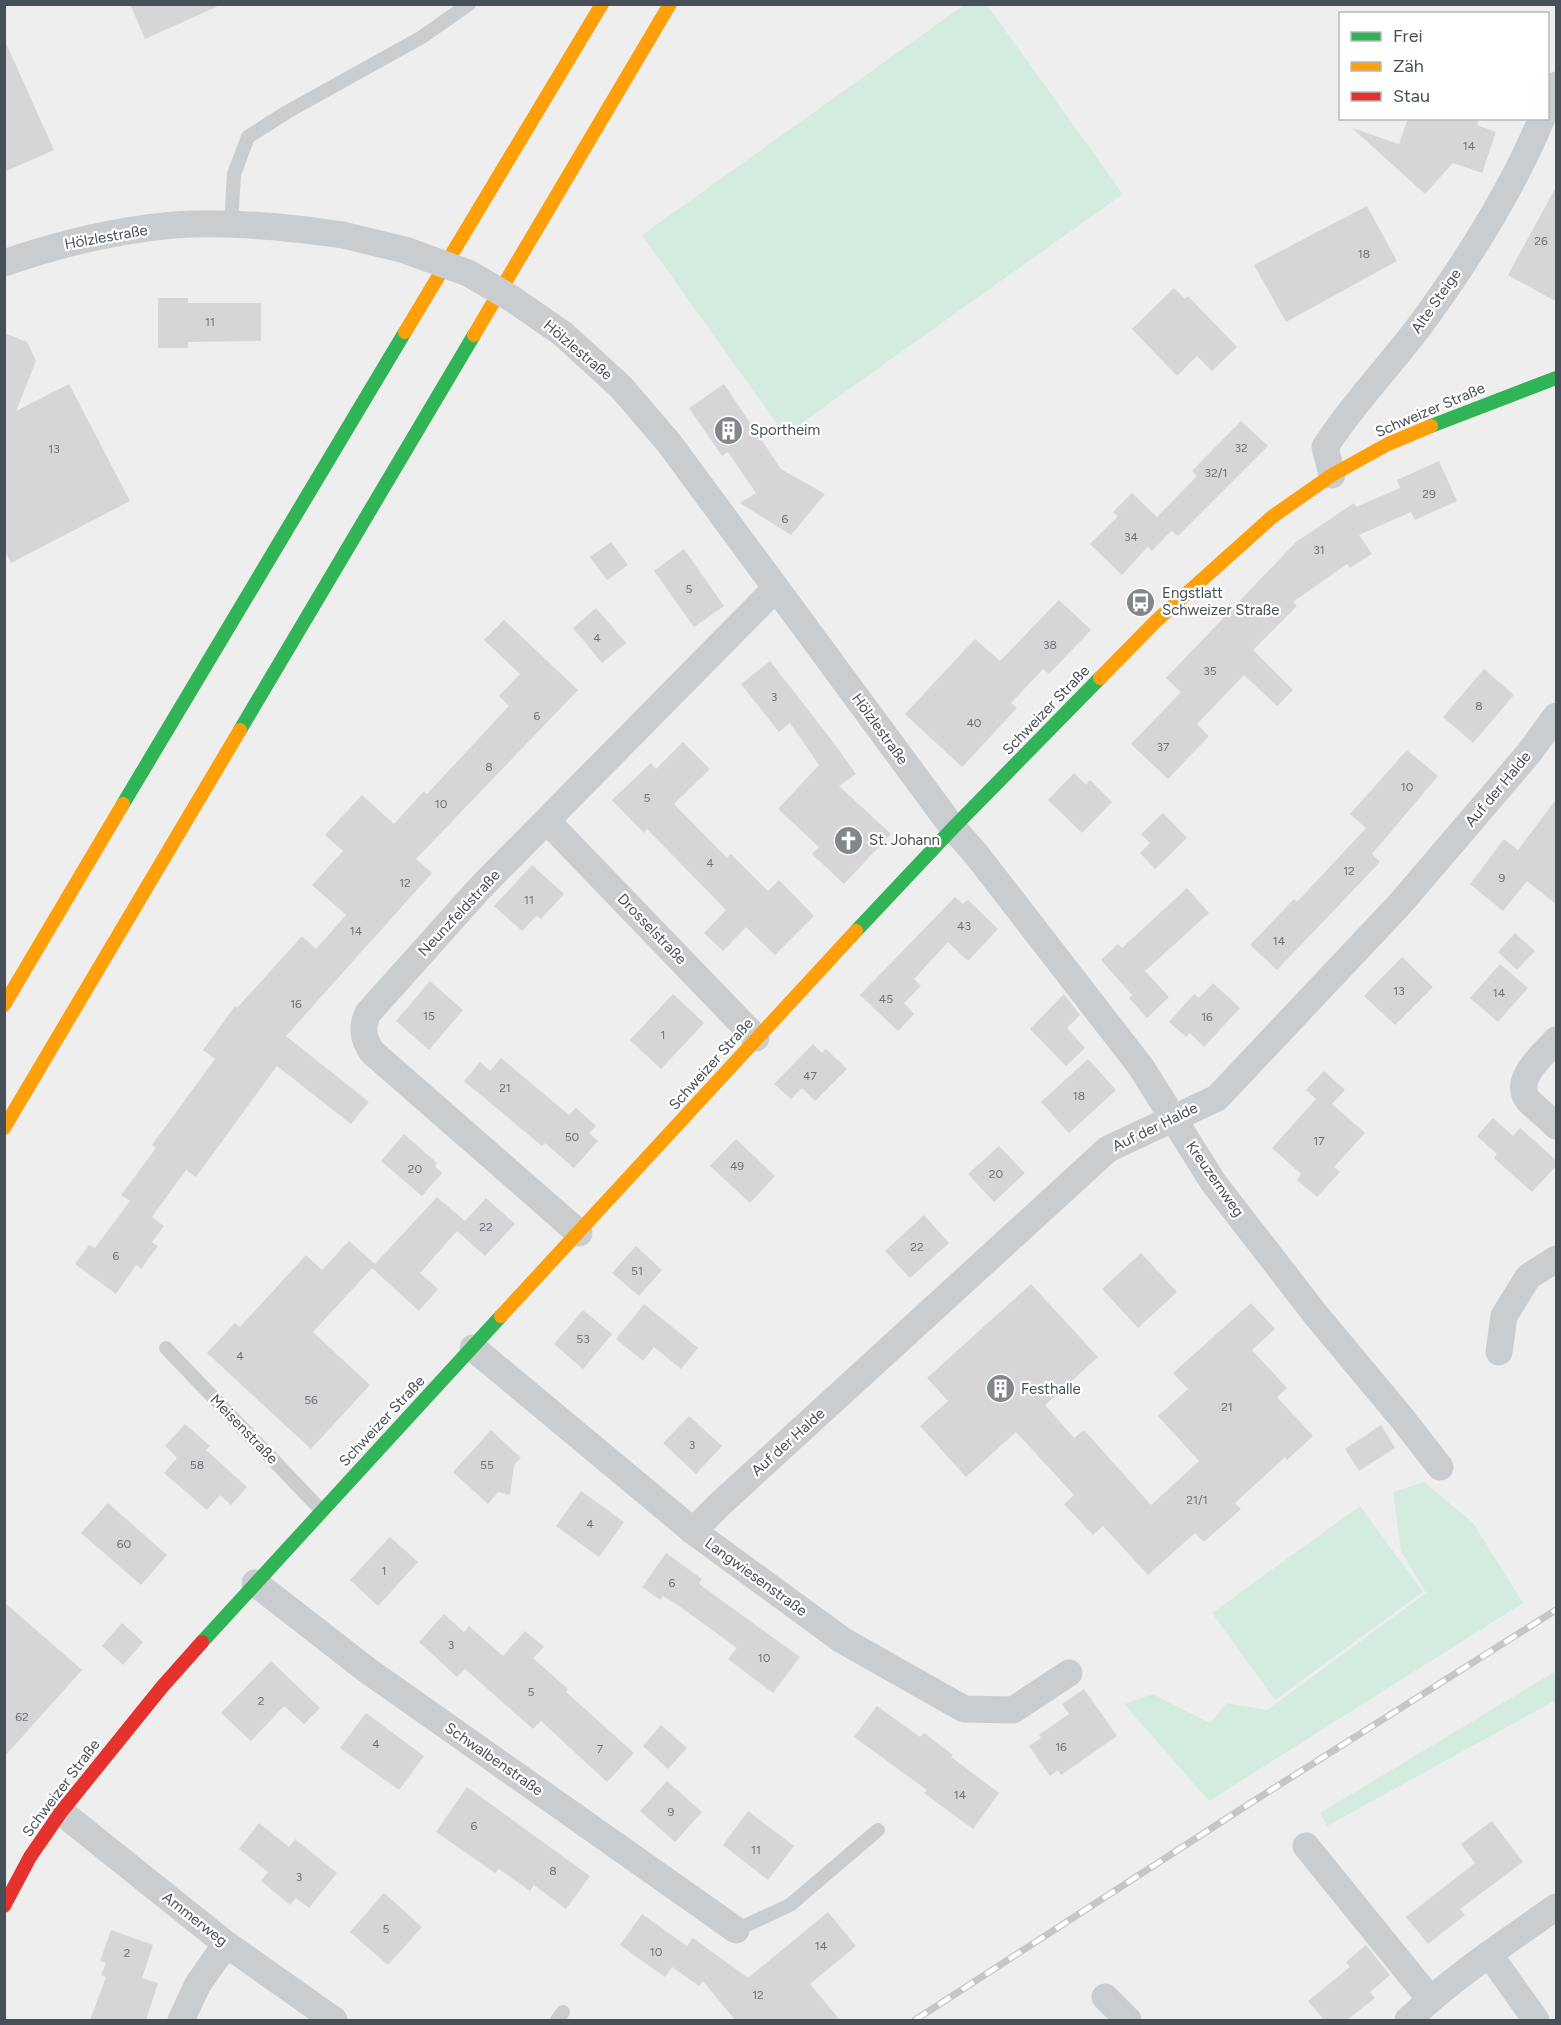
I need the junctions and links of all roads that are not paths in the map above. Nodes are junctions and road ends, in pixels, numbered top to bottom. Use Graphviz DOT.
graph roads {
  1 [pos="469,4"];
  2 [pos="602,4"];
  3 [pos="670,4"];
  4 [pos="1557,85"];
  5 [pos="1549,104"];
  6 [pos="1541,120"];
  7 [pos="231,225"];
  8 [pos="4,263"];
  9 [pos="1557,378"];
  10 [pos="1332,475"];
  11 [pos="776,588"];
  12 [pos="1557,716"];
  13 [pos="548,820"];
  14 [pos="953,828"];
  15 [pos="4,1005"];
  16 [pos="756,1038"];
  17 [pos="1557,1040"];
  18 [pos="1173,1117"];
  19 [pos="1557,1126"];
  20 [pos="4,1128"];
  21 [pos="579,1233"];
  22 [pos="1557,1259"];
  23 [pos="166,1348"];
  24 [pos="473,1348"];
  25 [pos="1499,1352"];
  26 [pos="1440,1467"];
  27 [pos="321,1510"];
  28 [pos="693,1531"];
  29 [pos="255,1583"];
  30 [pos="1069,1673"];
  31 [pos="61,1812"];
  32 [pos="878,1830"];
  33 [pos="1306,1846"];
  34 [pos="4,1906"];
  35 [pos="1557,1907"];
  36 [pos="736,1930"];
  37 [pos="226,1944"];
  38 [pos="1489,1954"];
  39 [pos="1105,1997"];
  40 [pos="1430,2000"];
  41 [pos="181,2020"];
  42 [pos="334,2020"];
  43 [pos="1128,2020"];
  44 [pos="1408,2020"];
  45 [pos="1536,2020"];
  1 -- 7 [label="lane"];
  2 -- 15 [label="main road"];
  3 -- 20 [label="main road"];
  4 -- 5 [label="street"];
  6 -- 10 [label="street, Alte Steige"];
  7 -- 8 [label="street, Hölzlestraße"];
  7 -- 11 [label="street, Hölzlestraße, bridge"];
  9 -- 10 [label="main road, Schweizer Straße"];
  10 -- 14 [label="main road, Schweizer Straße"];
  11 -- 13 [label="street, Neunzfeldstraße"];
  11 -- 14 [label="street, Hölzlestraße"];
  12 -- 18 [label="street, Auf der Halde"];
  13 -- 16 [label="street, Drosselstraße"];
  13 -- 21 [label="street, Neunzfeldstraße"];
  14 -- 16 [label="main road, Schweizer Straße"];
  14 -- 18 [label="street, Kreuzernweg"];
  16 -- 21 [label="main road, Schweizer Straße"];
  17 -- 19 [label="street"];
  18 -- 26 [label="street, Kreuzernweg"];
  18 -- 28 [label="street, Auf der Halde"];
  21 -- 24 [label="main road, Schweizer Straße"];
  22 -- 25 [label="street"];
  23 -- 27 [label="lane, Meisenstraße"];
  24 -- 27 [label="main road, Schweizer Straße"];
  24 -- 28 [label="street, Langwiesenstraße"];
  27 -- 29 [label="main road, Schweizer Straße"];
  28 -- 30 [label="street, Langwiesenstraße"];
  29 -- 31 [label="main road, Schweizer Straße"];
  29 -- 36 [label="street, Schwalbenstraße"];
  31 -- 34 [label="main road, Schweizer Straße"];
  31 -- 37 [label="street, Ammerweg"];
  32 -- 36 [label="lane"];
  33 -- 40 [label="street"];
  35 -- 38 [label="street"];
  37 -- 41 [label="street"];
  37 -- 42 [label="street, Ammerweg"];
  38 -- 40 [label="street"];
  38 -- 45 [label="street"];
  39 -- 43 [label="street"];
  40 -- 44 [label="street"];
}
